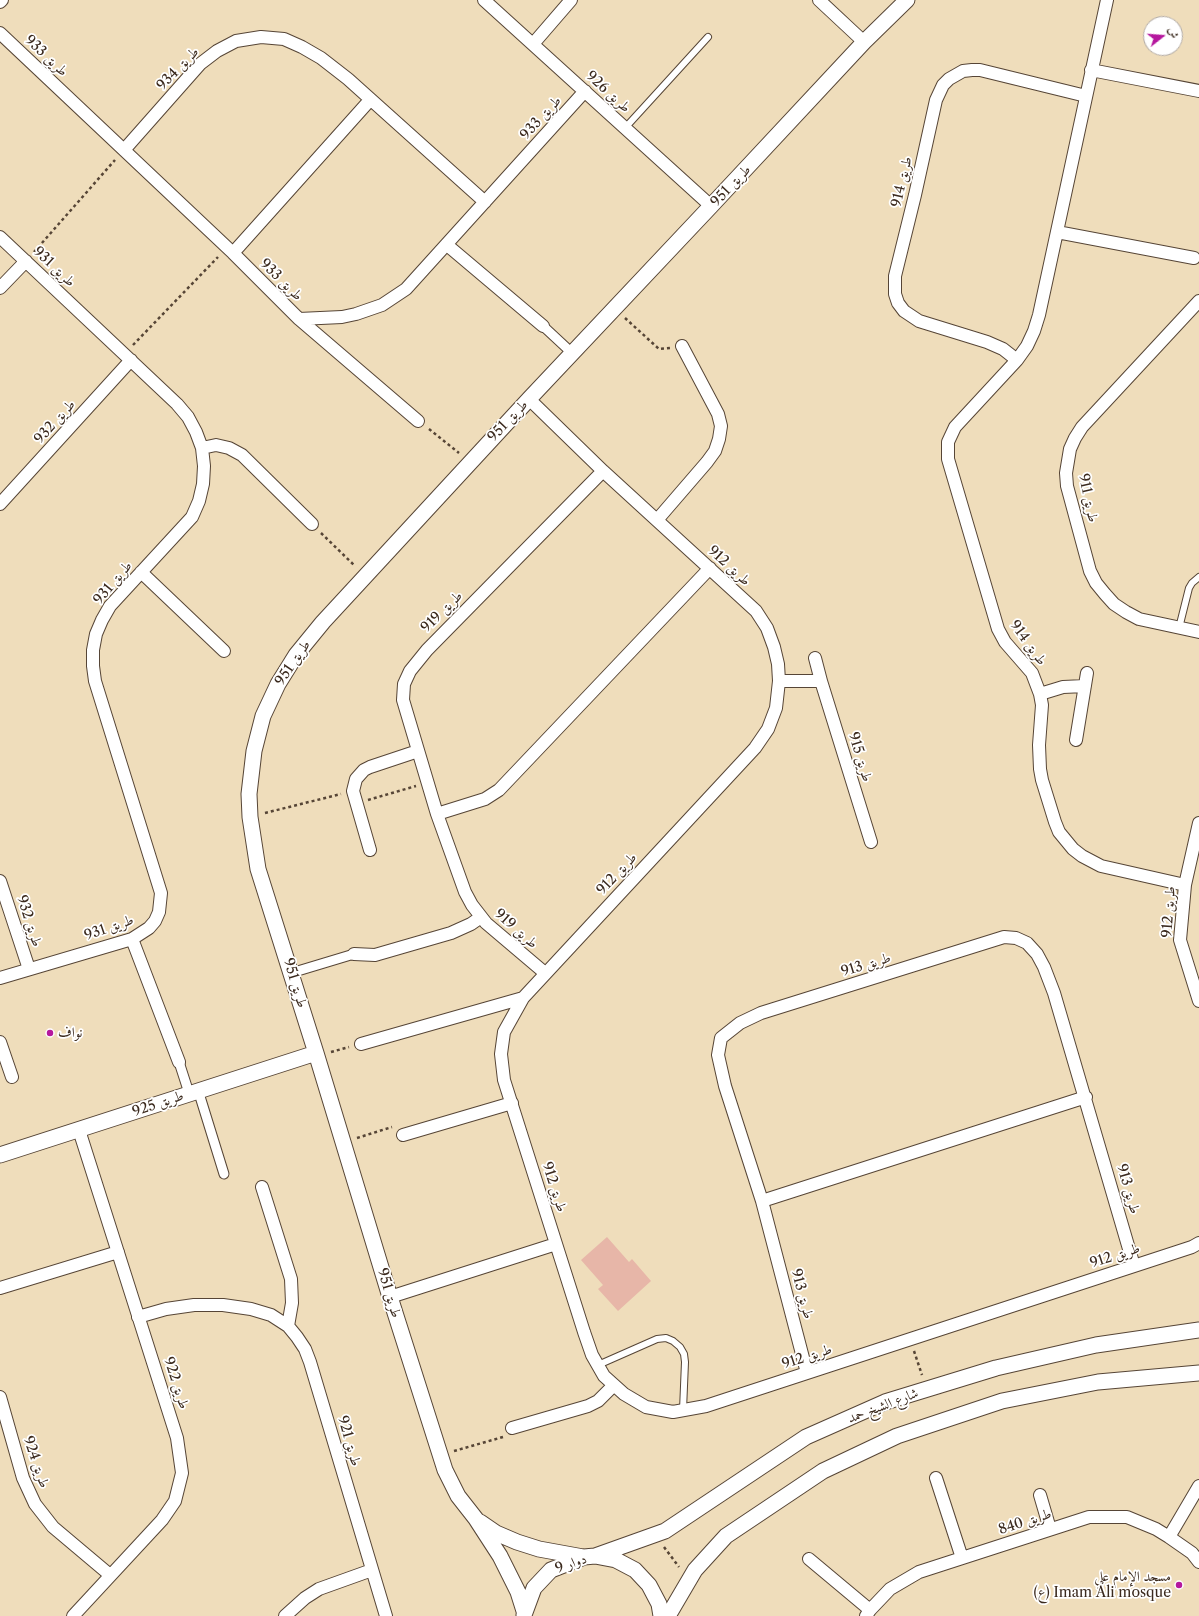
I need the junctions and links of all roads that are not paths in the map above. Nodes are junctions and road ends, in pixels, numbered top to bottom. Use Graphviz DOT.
graph roads {
  1 [pos="2,0"];
  2 [pos="484,0"];
  3 [pos="571,0"];
  4 [pos="819,0"];
  5 [pos="907,0"];
  6 [pos="1106,0"];
  7 [pos="0,2"];
  8 [pos="0,33"];
  9 [pos="708,37"];
  10 [pos="864,42"];
  11 [pos="533,44"];
  12 [pos="1091,70"];
  13 [pos="585,91"];
  14 [pos="1199,91"];
  15 [pos="1086,96"];
  16 [pos="370,100"];
  17 [pos="625,128"];
  18 [pos="124,150"];
  19 [pos="486,202"];
  20 [pos="711,206"];
  21 [pos="1057,232"];
  22 [pos="0,237"];
  23 [pos="447,245"];
  24 [pos="230,251"];
  25 [pos="1194,258"];
  26 [pos="26,261"];
  27 [pos="0,288"];
  28 [pos="1198,303"];
  29 [pos="299,319"];
  30 [pos="543,326"];
  31 [pos="682,346"];
  32 [pos="572,353"];
  33 [pos="128,357"];
  34 [pos="1017,360"];
  35 [pos="529,399"];
  36 [pos="418,421"];
  37 [pos="202,448"];
  38 [pos="603,471"];
  39 [pos="0,504"];
  40 [pos="656,520"];
  41 [pos="312,524"];
  42 [pos="710,568"];
  43 [pos="141,572"];
  44 [pos="1199,577"];
  45 [pos="1179,628"];
  46 [pos="1199,632"];
  47 [pos="224,651"];
  48 [pos="814,658"];
  49 [pos="1087,673"];
  50 [pos="779,681"];
  51 [pos="821,681"];
  52 [pos="1085,686"];
  53 [pos="1040,694"];
  54 [pos="1076,740"];
  55 [pos="418,751"];
  56 [pos="438,814"];
  57 [pos="1199,823"];
  58 [pos="871,842"];
  59 [pos="370,850"];
  60 [pos="0,881"];
  61 [pos="1185,885"];
  62 [pos="481,917"];
  63 [pos="132,938"];
  64 [pos="354,954"];
  65 [pos="28,969"];
  66 [pos="291,973"];
  67 [pos="545,973"];
  68 [pos="1195,973"];
  69 [pos="0,978"];
  70 [pos="523,998"];
  71 [pos="1199,1001"];
  72 [pos="0,1042"];
  73 [pos="361,1044"];
  74 [pos="317,1054"];
  75 [pos="179,1062"];
  76 [pos="12,1077"];
  77 [pos="193,1092"];
  78 [pos="1086,1097"];
  79 [pos="512,1103"];
  80 [pos="79,1130"];
  81 [pos="403,1135"];
  82 [pos="0,1155"];
  83 [pos="224,1174"];
  84 [pos="262,1187"];
  85 [pos="762,1201"];
  86 [pos="1199,1243"];
  87 [pos="556,1244"];
  88 [pos="118,1252"];
  89 [pos="1134,1266"];
  90 [pos="0,1288"];
  91 [pos="390,1297"];
  92 [pos="138,1317"];
  93 [pos="288,1326"];
  94 [pos="1199,1330"];
  95 [pos="598,1365"];
  96 [pos="808,1373"];
  97 [pos="1199,1373"];
  98 [pos="614,1386"];
  99 [pos="0,1397"];
  100 [pos="683,1410"];
  101 [pos="512,1428"];
  102 [pos="936,1478"];
  103 [pos="1199,1486"];
  104 [pos="1040,1495"];
  105 [pos="476,1519"];
  106 [pos="1050,1529"];
  107 [pos="1169,1537"];
  108 [pos="590,1557"];
  109 [pos="962,1558"];
  110 [pos="809,1559"];
  111 [pos="1199,1562"];
  112 [pos="372,1570"];
  113 [pos="110,1575"];
  114 [pos="524,1613"];
  115 [pos="868,1613"];
  116 [pos="73,1616"];
  117 [pos="285,1616"];
  118 [pos="386,1616"];
  119 [pos="661,1616"];
  120 [pos="668,1616"];
  1 -- 7 [label="street"];
  2 -- 11 [label="street, طريق 926"];
  3 -- 11 [label="street"];
  4 -- 10 [label="street"];
  5 -- 10 [label="street, طريق 951"];
  6 -- 12 [label="street, طريق 914"];
  8 -- 18 [label="street, طريق 933"];
  9 -- 17 [label="lane"];
  10 -- 20 [label="street, طريق 951"];
  11 -- 13 [label="street, طريق 926"];
  12 -- 14 [label="street"];
  12 -- 15 [label="street, طريق 914"];
  13 -- 17 [label="street, طريق 926"];
  13 -- 19 [label="street, طريق 933"];
  15 -- 21 [label="street, طريق 914"];
  15 -- 34 [label="street, طريق 914"];
  16 -- 18 [label="street, طريق 934"];
  16 -- 19 [label="street, طريق 934"];
  16 -- 24 [label="street"];
  17 -- 20 [label="street, طريق 926"];
  18 -- 24 [label="street, طريق 933"];
  19 -- 23 [label="street, طريق 933"];
  20 -- 32 [label="street, طريق 951"];
  21 -- 25 [label="street"];
  21 -- 34 [label="street, طريق 914"];
  22 -- 26 [label="street, طريق 931"];
  23 -- 29 [label="street, طريق 933"];
  23 -- 30 [label="street"];
  24 -- 29 [label="street, طريق 933"];
  26 -- 27 [label="street"];
  26 -- 33 [label="street, طريق 931"];
  28 -- 45 [label="street, طريق 911"];
  29 -- 36 [label="street"];
  30 -- 32 [label="street"];
  31 -- 40 [label="street"];
  32 -- 35 [label="street, طريق 951"];
  33 -- 37 [label="street, طريق 931"];
  33 -- 39 [label="street, طريق 932"];
  34 -- 53 [label="street, طريق 914"];
  35 -- 38 [label="street, طريق 912"];
  35 -- 66 [label="street, طريق 951"];
  37 -- 41 [label="street"];
  37 -- 43 [label="street, طريق 931"];
  38 -- 40 [label="street, طريق 912"];
  38 -- 55 [label="street, طريق 919"];
  40 -- 42 [label="street, طريق 912"];
  42 -- 50 [label="street, طريق 912"];
  42 -- 56 [label="street"];
  43 -- 47 [label="street"];
  43 -- 63 [label="street, طريق 931"];
  44 -- 45 [label="lane"];
  45 -- 46 [label="street, طريق 911"];
  48 -- 51 [label="street, طريق 915"];
  49 -- 52 [label="street"];
  50 -- 51 [label="street"];
  50 -- 67 [label="street, طريق 912"];
  51 -- 58 [label="street, طريق 915"];
  52 -- 53 [label="street"];
  52 -- 54 [label="street"];
  53 -- 61 [label="street, طريق 914"];
  55 -- 56 [label="street, طريق 919"];
  55 -- 59 [label="street"];
  56 -- 62 [label="street, طريق 919"];
  57 -- 61 [label="street, طريق 912"];
  60 -- 65 [label="street, طريق 932"];
  61 -- 68 [label="street, طريق 912"];
  62 -- 64 [label="street"];
  62 -- 67 [label="street, طريق 919"];
  63 -- 65 [label="street, طريق 931"];
  63 -- 75 [label="street"];
  64 -- 66 [label="street"];
  65 -- 69 [label="street, طريق 931"];
  66 -- 74 [label="street, طريق 951"];
  67 -- 70 [label="street, طريق 912"];
  68 -- 71 [label="street, طريق 912"];
  70 -- 73 [label="street"];
  70 -- 79 [label="street, طريق 912"];
  72 -- 76 [label="street"];
  74 -- 77 [label="street, طريق 925"];
  74 -- 91 [label="street, طريق 951"];
  75 -- 77 [label="street"];
  77 -- 80 [label="street, طريق 925"];
  77 -- 83 [label="street"];
  78 -- 85 [label="street"];
  78 -- 85 [label="street, طريق 913"];
  78 -- 89 [label="street, طريق 913"];
  79 -- 81 [label="street"];
  79 -- 87 [label="street, طريق 912"];
  80 -- 82 [label="street, طريق 925"];
  80 -- 88 [label="street, طريق 922"];
  84 -- 93 [label="street"];
  85 -- 96 [label="street, طريق 913"];
  86 -- 89 [label="street, طريق 912"];
  87 -- 91 [label="street"];
  87 -- 95 [label="street, طريق 912"];
  88 -- 90 [label="street"];
  88 -- 92 [label="street, طريق 922"];
  89 -- 96 [label="street, طريق 912"];
  91 -- 105 [label="street, طريق 951"];
  92 -- 93 [label="street, طريق 921"];
  92 -- 113 [label="street, طريق 922"];
  93 -- 112 [label="street, طريق 921"];
  94 -- 108 [label="street, شارع الشيخ حمد"];
  95 -- 98 [label="street, طريق 912"];
  95 -- 100 [label="lane"];
  96 -- 100 [label="street, طريق 912"];
  97 -- 120 [label="street"];
  98 -- 100 [label="street, طريق 912"];
  98 -- 101 [label="street"];
  99 -- 113 [label="street, طريق 924"];
  102 -- 109 [label="street"];
  103 -- 107 [label="street"];
  104 -- 106 [label="street"];
  105 -- 108 [label="street, طريق 951"];
  105 -- 114 [label="street, طريق 951"];
  106 -- 107 [label="street, طريق 840"];
  106 -- 109 [label="street, طريق 840"];
  107 -- 111 [label="street, طريق 840"];
  108 -- 114 [label="street, دوار 9"];
  108 -- 119 [label="street, دوار 9"];
  109 -- 115 [label="street, طريق 840"];
  110 -- 115 [label="street"];
  112 -- 117 [label="street"];
  112 -- 118 [label="street, طريق 921"];
  113 -- 116 [label="street, طريق 922"];
}
